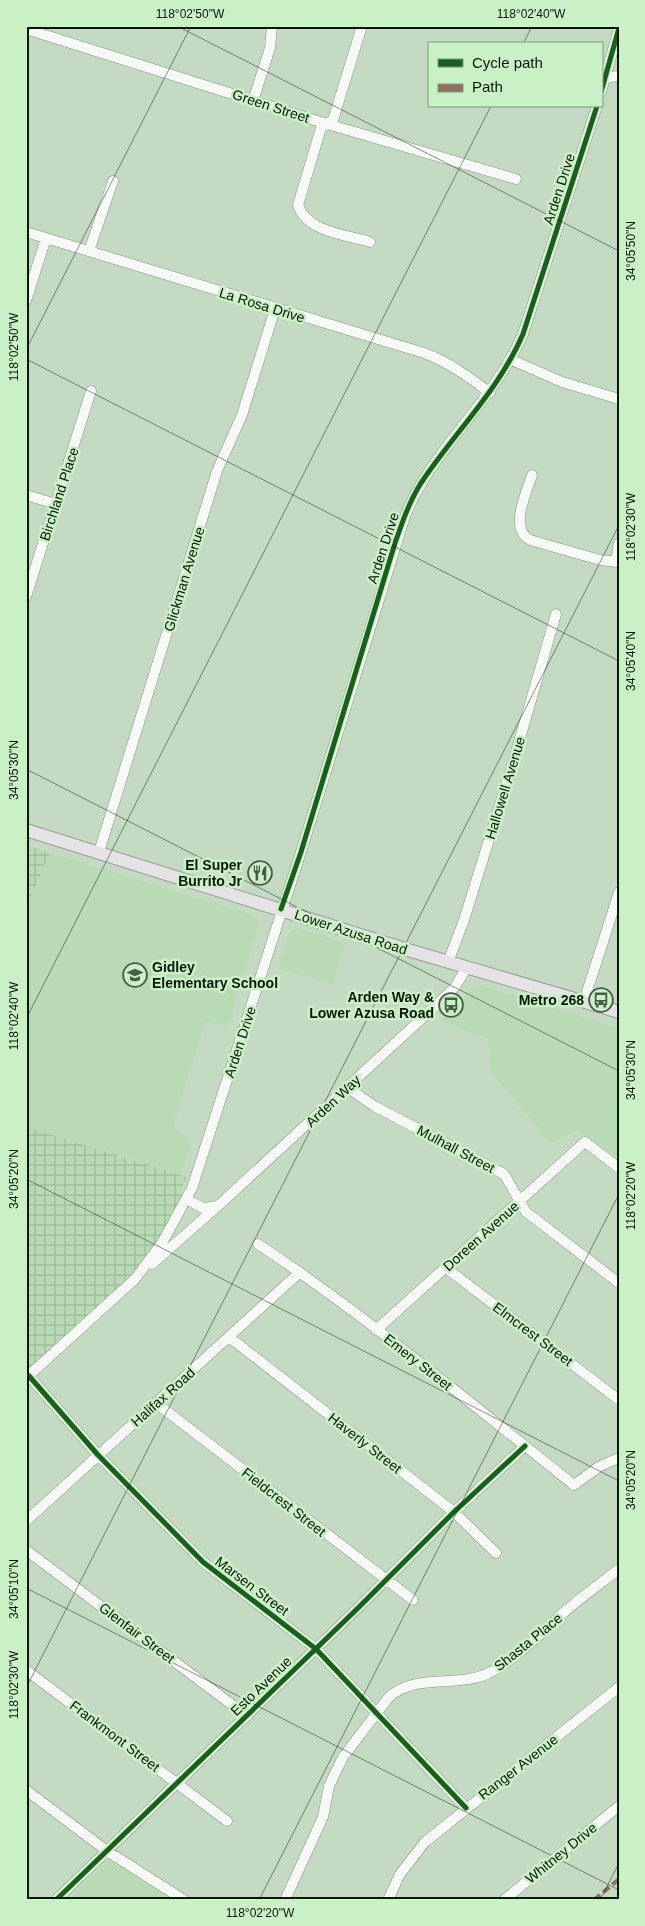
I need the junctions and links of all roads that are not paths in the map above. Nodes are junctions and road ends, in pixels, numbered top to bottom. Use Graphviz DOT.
graph roads {
  1 [pos="272,26"];
  2 [pos="362,26"];
  3 [pos="619,28"];
  4 [pos="26,29"];
  5 [pos="619,76"];
  6 [pos="604,77"];
  7 [pos="253,101"];
  8 [pos="596,108"];
  9 [pos="327,124"];
  10 [pos="516,179"];
  11 [pos="113,181"];
  12 [pos="26,232"];
  13 [pos="46,238"];
  14 [pos="370,242"];
  15 [pos="89,251"];
  16 [pos="26,301"];
  17 [pos="275,309"];
  18 [pos="512,360"];
  19 [pos="91,390"];
  20 [pos="490,393"];
  21 [pos="619,400"];
  22 [pos="532,475"];
  23 [pos="26,495"];
  24 [pos="56,504"];
  25 [pos="619,543"];
  26 [pos="618,562"];
  27 [pos="26,597"];
  28 [pos="556,614"];
  29 [pos="26,830"];
  30 [pos="99,852"];
  31 [pos="619,892"];
  32 [pos="281,910"];
  33 [pos="448,962"];
  34 [pos="467,967"];
  35 [pos="584,1001"];
  36 [pos="619,1012"];
  37 [pos="347,1087"];
  38 [pos="619,1168"];
  39 [pos="186,1199"];
  40 [pos="520,1200"];
  41 [pos="218,1206"];
  42 [pos="258,1244"];
  43 [pos="446,1268"];
  44 [pos="300,1272"];
  45 [pos="135,1279"];
  46 [pos="619,1283"];
  47 [pos="376,1330"];
  48 [pos="229,1337"];
  49 [pos="28,1377"];
  50 [pos="619,1400"];
  51 [pos="156,1404"];
  52 [pos="525,1446"];
  53 [pos="98,1455"];
  54 [pos="619,1458"];
  55 [pos="454,1512"];
  56 [pos="26,1521"];
  57 [pos="26,1550"];
  58 [pos="496,1553"];
  59 [pos="619,1569"];
  60 [pos="384,1580"];
  61 [pos="413,1600"];
  62 [pos="316,1648"];
  63 [pos="26,1670"];
  64 [pos="619,1687"];
  65 [pos="377,1711"];
  66 [pos="247,1716"];
  67 [pos="177,1782"];
  68 [pos="26,1790"];
  69 [pos="619,1806"];
  70 [pos="466,1808"];
  71 [pos="227,1821"];
  72 [pos="108,1851"];
  73 [pos="56,1900"];
  74 [pos="184,1900"];
  75 [pos="285,1900"];
  76 [pos="388,1900"];
  77 [pos="504,1900"];
  1 -- 7 [label="street"];
  2 -- 9 [label="street"];
  3 -- 6 [label="street"];
  4 -- 7 [label="street, Green Street"];
  5 -- 6 [label="street"];
  7 -- 9 [label="street, Green Street"];
  8 -- 18 [label="street, Arden Drive"];
  9 -- 10 [label="street, Green Street"];
  9 -- 14 [label="street"];
  11 -- 15 [label="street"];
  12 -- 13 [label="street, La Rosa Drive"];
  13 -- 15 [label="street, La Rosa Drive"];
  13 -- 16 [label="street"];
  15 -- 17 [label="street, La Rosa Drive"];
  17 -- 20 [label="street, La Rosa Drive"];
  17 -- 30 [label="street, Glickman Avenue"];
  18 -- 20 [label="street, Arden Drive"];
  18 -- 21 [label="street"];
  19 -- 24 [label="street, Birchland Place"];
  20 -- 32 [label="street, Arden Drive"];
  22 -- 26 [label="street"];
  23 -- 24 [label="street"];
  24 -- 27 [label="street, Birchland Place"];
  25 -- 26 [label="street"];
  28 -- 33 [label="street, Hallowell Avenue"];
  29 -- 30 [label="main road, Lower Azusa Road"];
  30 -- 32 [label="main road, Lower Azusa Road"];
  31 -- 35 [label="street"];
  32 -- 33 [label="main road, Lower Azusa Road"];
  32 -- 39 [label="street, Arden Drive"];
  33 -- 34 [label="main road, Lower Azusa Road"];
  34 -- 35 [label="main road, Lower Azusa Road"];
  34 -- 37 [label="street, Arden Way"];
  35 -- 36 [label="main road, Lower Azusa Road"];
  37 -- 40 [label="street, Mulhall Street"];
  37 -- 41 [label="street, Arden Way"];
  38 -- 40 [label="street, Doreen Avenue"];
  39 -- 41 [label="street"];
  39 -- 45 [label="street, Arden Drive"];
  40 -- 43 [label="street, Doreen Avenue"];
  40 -- 46 [label="street, Mulhall Street"];
  41 -- 45 [label="street, Arden Way"];
  42 -- 44 [label="street, Emery Street"];
  43 -- 47 [label="street, Doreen Avenue"];
  43 -- 50 [label="street, Elmcrest Street"];
  44 -- 47 [label="street, Emery Street"];
  44 -- 48 [label="street, Halifax Road"];
  45 -- 49 [label="street, Arden Drive"];
  47 -- 52 [label="street, Emery Street"];
  48 -- 51 [label="street, Halifax Road"];
  48 -- 55 [label="street, Haverly Street"];
  49 -- 53 [label="street, Marsen Street"];
  51 -- 53 [label="street, Halifax Road"];
  51 -- 60 [label="street, Fieldcrest Street"];
  52 -- 54 [label="street, Emery Street"];
  52 -- 55 [label="street, Esto Avenue"];
  53 -- 56 [label="street, Halifax Road"];
  53 -- 62 [label="street, Marsen Street"];
  55 -- 58 [label="street, Haverly Street"];
  55 -- 60 [label="street, Esto Avenue"];
  57 -- 66 [label="street, Glenfair Street"];
  59 -- 65 [label="street, Shasta Place"];
  60 -- 61 [label="street, Fieldcrest Street"];
  60 -- 62 [label="street, Esto Avenue"];
  62 -- 65 [label="street, Marsen Street"];
  62 -- 66 [label="street, Esto Avenue"];
  63 -- 67 [label="street, Frankmont Street"];
  64 -- 70 [label="street, Ranger Avenue"];
  65 -- 70 [label="street, Marsen Street"];
  65 -- 75 [label="street, Shasta Place"];
  66 -- 67 [label="street, Esto Avenue"];
  67 -- 71 [label="street, Frankmont Street"];
  67 -- 72 [label="street, Esto Avenue"];
  68 -- 72 [label="street"];
  69 -- 77 [label="street, Whitney Drive"];
  70 -- 76 [label="street, Ranger Avenue"];
  72 -- 73 [label="street, Esto Avenue"];
  72 -- 74 [label="street"];
}
